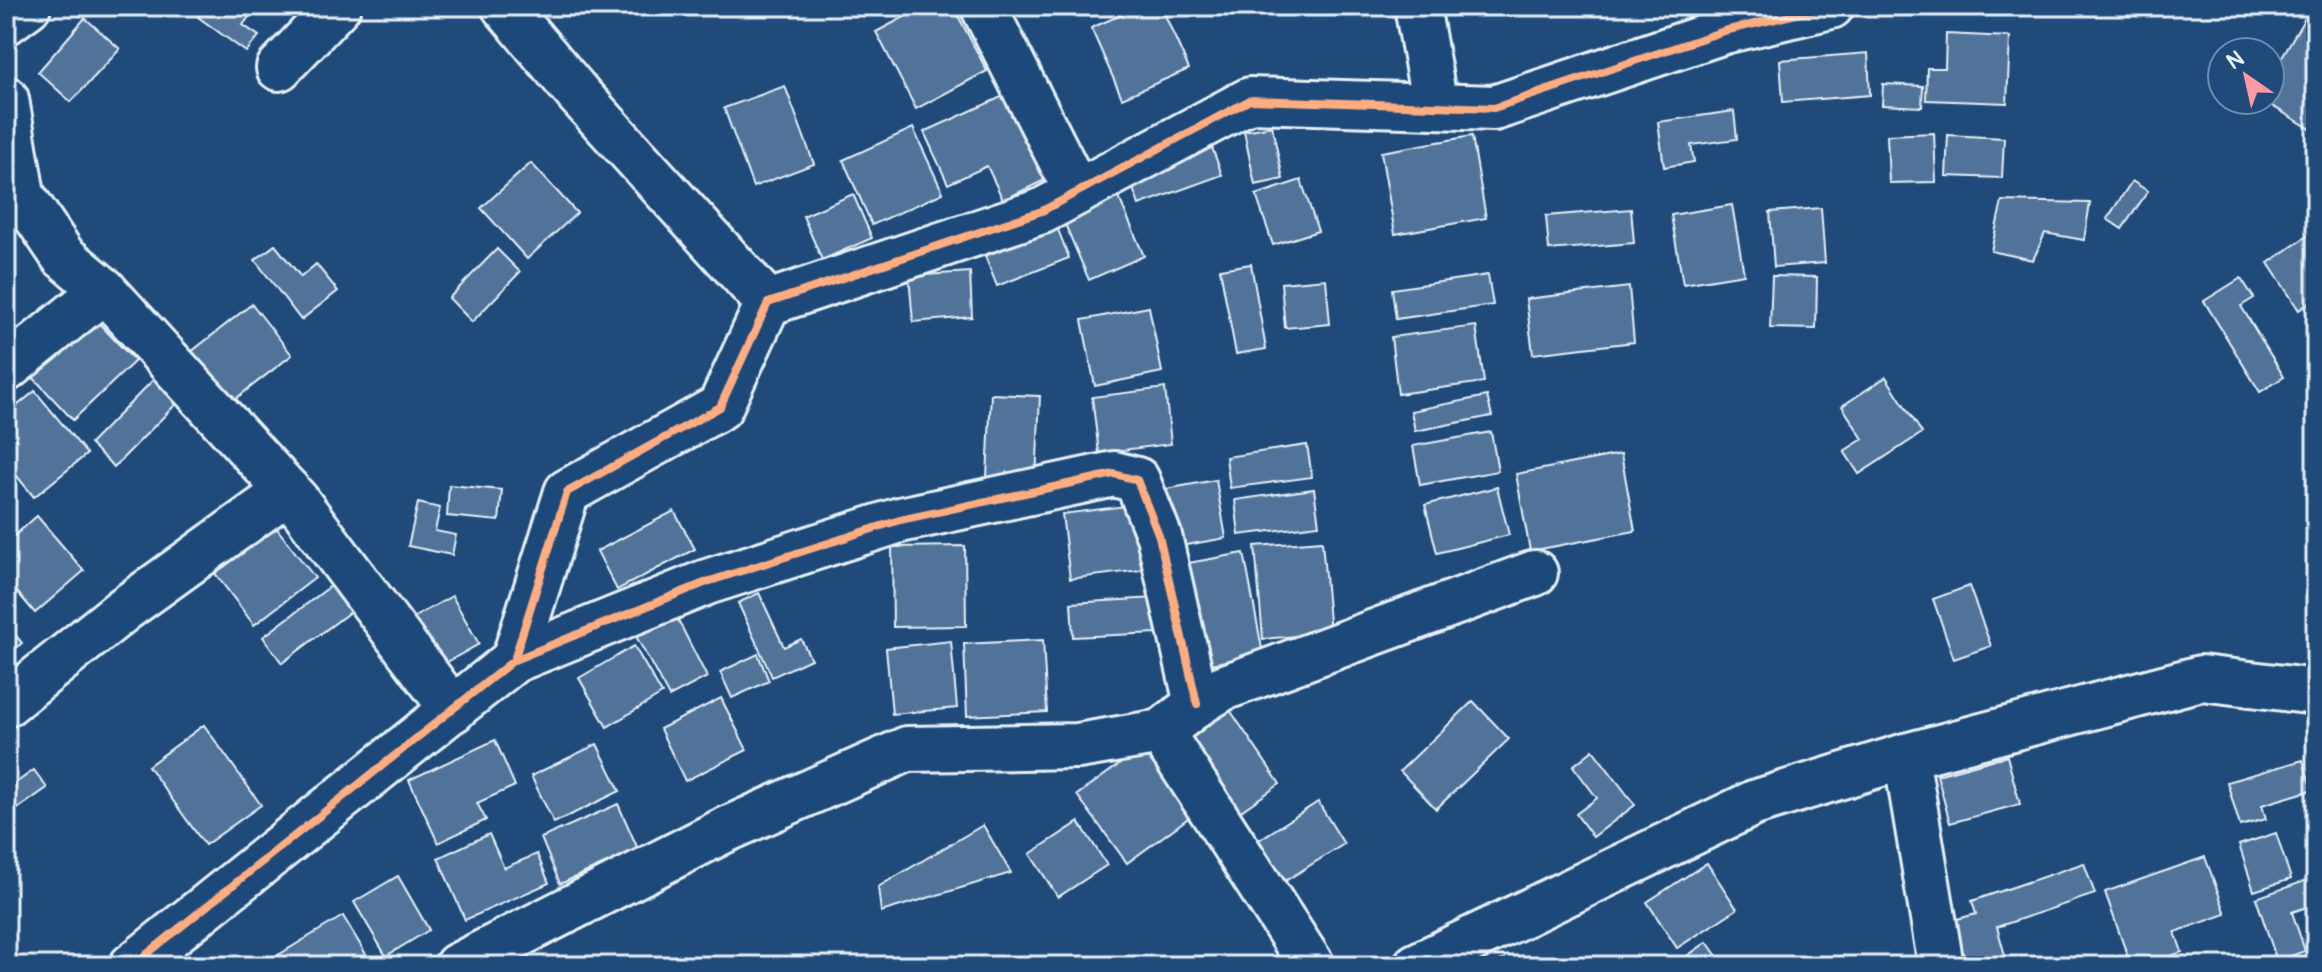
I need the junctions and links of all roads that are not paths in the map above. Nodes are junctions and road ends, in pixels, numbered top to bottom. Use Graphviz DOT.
graph roads {
  1 [pos="28,6"];
  2 [pos="338,6"];
  3 [pos="504,6"];
  4 [pos="983,6"];
  5 [pos="1417,6"];
  6 [pos="1831,6"];
  7 [pos="6,22"];
  8 [pos="279,68"];
  9 [pos="6,99"];
  10 [pos="1435,106"];
  11 [pos="1077,192"];
  12 [pos="21,226"];
  13 [pos="104,290"];
  14 [pos="768,303"];
  15 [pos="6,369"];
  16 [pos="288,491"];
  17 [pos="1535,573"];
  18 [pos="514,660"];
  19 [pos="2316,692"];
  20 [pos="6,704"];
  21 [pos="1197,704"];
  22 [pos="453,710"];
  23 [pos="1161,732"];
  24 [pos="1906,756"];
  25 [pos="479,961"];
  26 [pos="132,966"];
  27 [pos="1312,966"];
  28 [pos="1416,966"];
  29 [pos="1941,966"];
  1 -- 7 [label="street"];
  2 -- 8 [label="street"];
  3 -- 14 [label="street"];
  4 -- 11 [label="street"];
  5 -- 10 [label="street"];
  6 -- 10 [label="street"];
  9 -- 12 [label="street"];
  10 -- 11 [label="street"];
  11 -- 14 [label="street"];
  12 -- 13 [label="street"];
  13 -- 15 [label="street"];
  13 -- 16 [label="street"];
  14 -- 18 [label="street"];
  16 -- 20 [label="street"];
  16 -- 22 [label="street"];
  17 -- 21 [label="street"];
  18 -- 21 [label="street"];
  18 -- 22 [label="street"];
  19 -- 24 [label="street"];
  21 -- 23 [label="street"];
  22 -- 26 [label="street"];
  23 -- 25 [label="street"];
  23 -- 27 [label="street"];
  24 -- 28 [label="street"];
  24 -- 29 [label="street"];
}
